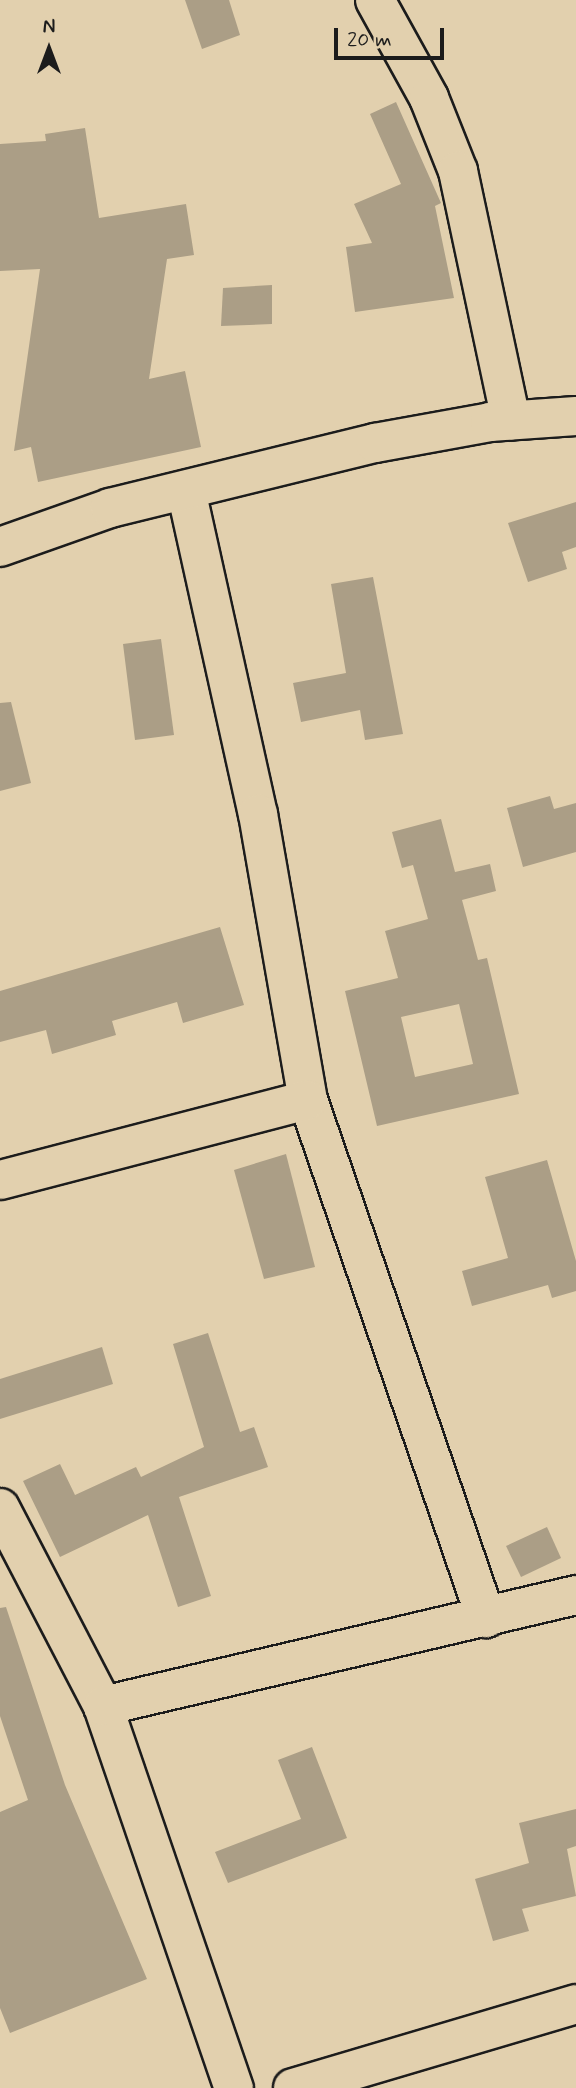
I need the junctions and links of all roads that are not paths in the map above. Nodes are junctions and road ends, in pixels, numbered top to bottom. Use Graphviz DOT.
graph roads {
  1 [pos="375,0"];
  2 [pos="576,416"];
  3 [pos="512,420"];
  4 [pos="186,490"];
  5 [pos="0,547"];
  6 [pos="308,1100"];
  7 [pos="0,1180"];
  8 [pos="0,1508"];
  9 [pos="11,1561"];
  10 [pos="576,1595"];
  11 [pos="486,1618"];
  12 [pos="103,1706"];
  13 [pos="576,2004"];
  14 [pos="234,2088"];
  15 [pos="293,2088"];
  1 -- 3 [label="street"];
  2 -- 3 [label="street"];
  3 -- 4 [label="street"];
  4 -- 5 [label="street"];
  4 -- 6 [label="street"];
  6 -- 7 [label="street"];
  6 -- 11 [label="street"];
  8 -- 9 [label="street"];
  9 -- 12 [label="street"];
  10 -- 11 [label="street"];
  11 -- 12 [label="street"];
  12 -- 14 [label="street"];
  13 -- 15 [label="street"];
}
